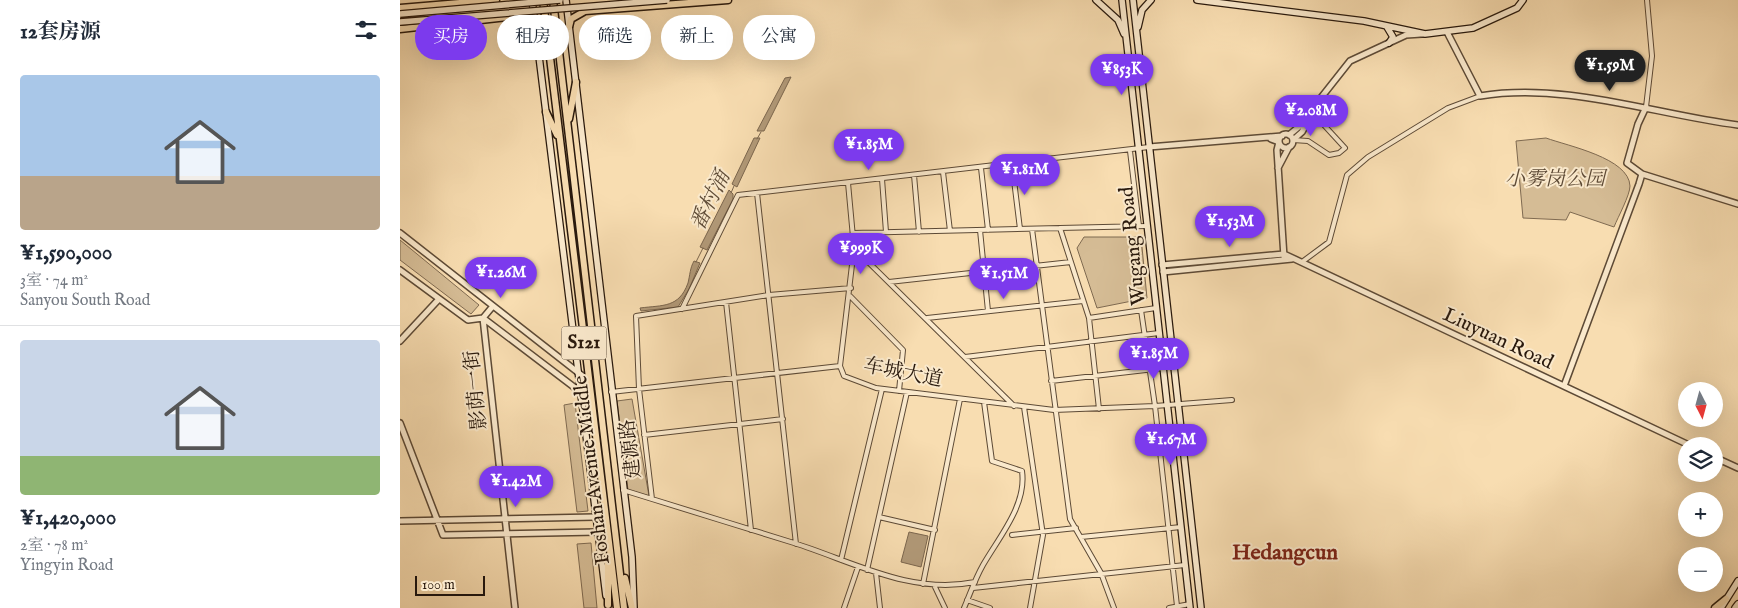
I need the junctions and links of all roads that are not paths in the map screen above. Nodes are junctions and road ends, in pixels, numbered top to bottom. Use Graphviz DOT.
graph roads {
  1 [pos="496,0"];
  2 [pos="532,0"];
  3 [pos="543,0"];
  4 [pos="553,0"];
  5 [pos="560,0"];
  6 [pos="566,0"];
  7 [pos="667,0"];
  8 [pos="728,0"];
  9 [pos="1096,0"];
  10 [pos="1122,0"];
  11 [pos="1133,0"];
  12 [pos="1151,0"];
  13 [pos="1197,0"];
  14 [pos="1523,0"];
  15 [pos="1647,0"];
  16 [pos="400,8"];
  17 [pos="400,14"];
  18 [pos="534,15"];
  19 [pos="568,15"];
  20 [pos="497,18"];
  21 [pos="400,22"];
  22 [pos="569,26"];
  23 [pos="1385,26"];
  24 [pos="400,28"];
  25 [pos="1447,32"];
  26 [pos="1137,34"];
  27 [pos="1424,34"];
  28 [pos="1127,40"];
  29 [pos="1389,43"];
  30 [pos="540,60"];
  31 [pos="576,82"];
  32 [pos="1480,96"];
  33 [pos="1646,107"];
  34 [pos="546,112"];
  35 [pos="1312,112"];
  36 [pos="1309,118"];
  37 [pos="568,125"];
  38 [pos="1738,125"];
  39 [pos="1289,135"];
  40 [pos="1282,136"];
  41 [pos="1269,138"];
  42 [pos="1293,140"];
  43 [pos="560,141"];
  44 [pos="1279,142"];
  45 [pos="1149,147"];
  46 [pos="1289,148"];
  47 [pos="1138,150"];
  48 [pos="1130,151"];
  49 [pos="1012,164"];
  50 [pos="981,168"];
  51 [pos="1278,168"];
  52 [pos="943,172"];
  53 [pos="1642,174"];
  54 [pos="914,175"];
  55 [pos="882,179"];
  56 [pos="848,183"];
  57 [pos="757,193"];
  58 [pos="1738,204"];
  59 [pos="1139,226"];
  60 [pos="1147,226"];
  61 [pos="1060,228"];
  62 [pos="1020,229"];
  63 [pos="1032,229"];
  64 [pos="980,230"];
  65 [pos="988,230"];
  66 [pos="950,231"];
  67 [pos="886,232"];
  68 [pos="919,232"];
  69 [pos="853,233"];
  70 [pos="400,234"];
  71 [pos="854,248"];
  72 [pos="1284,257"];
  73 [pos="1071,262"];
  74 [pos="1302,262"];
  75 [pos="1162,265"];
  76 [pos="1037,266"];
  77 [pos="400,270"];
  78 [pos="984,271"];
  79 [pos="1163,272"];
  80 [pos="889,282"];
  81 [pos="851,288"];
  82 [pos="769,295"];
  83 [pos="850,296"];
  84 [pos="439,299"];
  85 [pos="1083,300"];
  86 [pos="726,302"];
  87 [pos="1042,305"];
  88 [pos="493,306"];
  89 [pos="1156,308"];
  90 [pos="682,309"];
  91 [pos="1141,310"];
  92 [pos="988,311"];
  93 [pos="483,318"];
  94 [pos="926,318"];
  95 [pos="1089,318"];
  96 [pos="1159,333"];
  97 [pos="1145,335"];
  98 [pos="400,341"];
  99 [pos="1092,341"];
  100 [pos="1046,346"];
  101 [pos="964,357"];
  102 [pos="840,366"];
  103 [pos="1163,368"];
  104 [pos="1149,369"];
  105 [pos="577,372"];
  106 [pos="779,373"];
  107 [pos="1096,375"];
  108 [pos="735,378"];
  109 [pos="589,381"];
  110 [pos="1051,381"];
  111 [pos="1564,386"];
  112 [pos="639,389"];
  113 [pos="882,389"];
  114 [pos="580,391"];
  115 [pos="899,391"];
  116 [pos="611,392"];
  117 [pos="907,392"];
  118 [pos="960,399"];
  119 [pos="591,400"];
  120 [pos="1232,400"];
  121 [pos="984,402"];
  122 [pos="1178,404"];
  123 [pos="1014,406"];
  124 [pos="1155,406"];
  125 [pos="1167,406"];
  126 [pos="1024,407"];
  127 [pos="1099,409"];
  128 [pos="1054,410"];
  129 [pos="783,419"];
  130 [pos="400,424"];
  131 [pos="740,424"];
  132 [pos="644,435"];
  133 [pos="1678,440"];
  134 [pos="1723,461"];
  135 [pos="1738,468"];
  136 [pos="1022,470"];
  137 [pos="1033,471"];
  138 [pos="623,490"];
  139 [pos="652,499"];
  140 [pos="595,517"];
  141 [pos="879,517"];
  142 [pos="505,518"];
  143 [pos="437,519"];
  144 [pos="400,521"];
  145 [pos="1181,527"];
  146 [pos="1076,528"];
  147 [pos="1168,528"];
  148 [pos="751,530"];
  149 [pos="935,530"];
  150 [pos="597,532"];
  151 [pos="1042,532"];
  152 [pos="506,533"];
  153 [pos="1012,535"];
  154 [pos="1081,538"];
  155 [pos="796,544"];
  156 [pos="610,545"];
  157 [pos="617,545"];
  158 [pos="841,560"];
  159 [pos="1185,565"];
  160 [pos="858,567"];
  161 [pos="867,570"];
  162 [pos="876,573"];
  163 [pos="1101,573"];
  164 [pos="1035,580"];
  165 [pos="1738,581"];
  166 [pos="975,582"];
  167 [pos="923,584"];
  168 [pos="935,587"];
  169 [pos="973,588"];
  170 [pos="1726,599"];
  171 [pos="967,600"];
  172 [pos="1738,604"];
  173 [pos="1177,606"];
  174 [pos="1190,606"];
  175 [pos="608,607"];
  176 [pos="515,608"];
  177 [pos="617,608"];
  178 [pos="624,608"];
  179 [pos="633,608"];
  180 [pos="844,608"];
  181 [pos="880,608"];
  182 [pos="945,608"];
  183 [pos="964,608"];
  184 [pos="990,608"];
  185 [pos="1030,608"];
  186 [pos="1114,608"];
  187 [pos="1169,608"];
  188 [pos="1201,608"];
  189 [pos="1715,608"];
  190 [pos="1720,608"];
  191 [pos="1735,608"];
  1 -- 16 [label="main road"];
  2 -- 18 [label="main road, Foshan Avenue Middle"];
  3 -- 43 [label="main road, Foshan Avenue Middle / S121"];
  4 -- 37 [label="main road, Foshan Avenue Middle / S121"];
  5 -- 17 [label="main road, bridge"];
  6 -- 19 [label="main road"];
  7 -- 21 [label="main road, bridge"];
  8 -- 22 [label="main road"];
  9 -- 28 [label="main road"];
  10 -- 28 [label="main road, Wugang Road"];
  11 -- 26 [label="main road, Wugang Road"];
  12 -- 26 [label="main road"];
  13 -- 23 [label="main road"];
  14 -- 25 [label="main road"];
  15 -- 33 [label="street"];
  20 -- 24 [label="main road"];
  22 -- 31 [label="main road"];
  23 -- 27 [label="main road"];
  23 -- 29 [label="main road"];
  25 -- 27 [label="main road"];
  25 -- 32 [label="street"];
  26 -- 45 [label="main road, Wugang Road"];
  27 -- 29 [label="street"];
  28 -- 47 [label="main road, Wugang Road"];
  29 -- 35 [label="street"];
  30 -- 34 [label="main road, Foshan Avenue Middle"];
  31 -- 37 [label="main road"];
  31 -- 116 [label="main road"];
  32 -- 33 [label="street"];
  32 -- 74 [label="street"];
  33 -- 38 [label="street"];
  33 -- 53 [label="street"];
  34 -- 43 [label="main road"];
  34 -- 105 [label="main road, Foshan Avenue Middle"];
  35 -- 36 [label="street"];
  35 -- 42 [label="street"];
  36 -- 39 [label="street"];
  36 -- 42 [label="street"];
  37 -- 157 [label="main road, Foshan Avenue Middle / S121"];
  39 -- 40 [label="street"];
  39 -- 42 [label="street"];
  40 -- 41 [label="street"];
  40 -- 44 [label="street"];
  41 -- 44 [label="street"];
  41 -- 45 [label="street"];
  42 -- 46 [label="street"];
  43 -- 109 [label="main road, Foshan Avenue Middle / S121"];
  44 -- 46 [label="street"];
  44 -- 51 [label="street"];
  45 -- 47 [label="street"];
  45 -- 75 [label="main road, Wugang Road"];
  46 -- 51 [label="street"];
  47 -- 48 [label="street"];
  47 -- 60 [label="main road, Wugang Road"];
  48 -- 49 [label="street"];
  48 -- 59 [label="street"];
  49 -- 50 [label="street"];
  49 -- 62 [label="street"];
  50 -- 52 [label="street"];
  50 -- 65 [label="street"];
  51 -- 72 [label="street"];
  52 -- 54 [label="street"];
  52 -- 66 [label="street"];
  53 -- 58 [label="street"];
  53 -- 111 [label="street"];
  54 -- 55 [label="street"];
  54 -- 68 [label="street"];
  55 -- 56 [label="street"];
  55 -- 67 [label="street"];
  56 -- 57 [label="street"];
  56 -- 69 [label="street"];
  57 -- 82 [label="street"];
  57 -- 90 [label="street"];
  59 -- 60 [label="street"];
  59 -- 61 [label="street"];
  60 -- 89 [label="main road, Wugang Road"];
  61 -- 63 [label="street"];
  61 -- 73 [label="street"];
  62 -- 63 [label="street"];
  62 -- 65 [label="street"];
  63 -- 76 [label="street"];
  64 -- 65 [label="street"];
  64 -- 66 [label="street"];
  64 -- 78 [label="street"];
  66 -- 68 [label="street"];
  67 -- 68 [label="street"];
  67 -- 69 [label="street"];
  69 -- 71 [label="street"];
  70 -- 88 [label="street"];
  71 -- 80 [label="street"];
  71 -- 81 [label="street"];
  72 -- 74 [label="street, Liuyuan Road"];
  72 -- 75 [label="street"];
  72 -- 79 [label="street"];
  73 -- 76 [label="street"];
  73 -- 85 [label="street"];
  74 -- 111 [label="street, Liuyuan Road"];
  75 -- 79 [label="main road, Wugang Road"];
  76 -- 78 [label="street"];
  76 -- 87 [label="street"];
  77 -- 84 [label="street"];
  78 -- 80 [label="street"];
  78 -- 92 [label="street"];
  79 -- 122 [label="main road, Wugang Road"];
  80 -- 94 [label="street"];
  81 -- 82 [label="street, 建源路"];
  81 -- 83 [label="street"];
  82 -- 86 [label="street, 建源路"];
  82 -- 106 [label="street"];
  83 -- 102 [label="street"];
  83 -- 115 [label="street"];
  84 -- 93 [label="street"];
  84 -- 98 [label="street"];
  85 -- 87 [label="street"];
  85 -- 95 [label="street"];
  86 -- 90 [label="street, 建源路"];
  86 -- 108 [label="street"];
  87 -- 92 [label="street"];
  87 -- 100 [label="street"];
  88 -- 93 [label="street"];
  88 -- 105 [label="street"];
  89 -- 91 [label="street"];
  89 -- 96 [label="main road, Wugang Road"];
  90 -- 112 [label="street, 建源路"];
  91 -- 95 [label="street"];
  91 -- 97 [label="street"];
  92 -- 94 [label="street"];
  93 -- 114 [label="street"];
  93 -- 142 [label="street, 影荫一街"];
  94 -- 101 [label="street"];
  95 -- 99 [label="street"];
  96 -- 97 [label="street"];
  96 -- 103 [label="main road, Wugang Road"];
  97 -- 99 [label="street"];
  97 -- 104 [label="street"];
  99 -- 100 [label="street"];
  99 -- 107 [label="street"];
  100 -- 101 [label="street"];
  100 -- 110 [label="street"];
  101 -- 123 [label="street"];
  102 -- 106 [label="street, 车城大道"];
  102 -- 113 [label="street, 车城大道"];
  103 -- 104 [label="street"];
  103 -- 125 [label="main road, Wugang Road"];
  104 -- 107 [label="street"];
  104 -- 124 [label="street"];
  105 -- 109 [label="street"];
  105 -- 114 [label="main road, Foshan Avenue Middle"];
  106 -- 108 [label="street, 车城大道"];
  106 -- 129 [label="street"];
  107 -- 110 [label="street"];
  107 -- 127 [label="street"];
  108 -- 112 [label="street, 车城大道"];
  108 -- 131 [label="street"];
  109 -- 119 [label="main road, Foshan Avenue Middle / S121"];
  110 -- 128 [label="street"];
  111 -- 133 [label="street, Liuyuan Road"];
  112 -- 116 [label="street, 车城大道"];
  112 -- 132 [label="street, 建源路"];
  113 -- 115 [label="street, 车城大道"];
  113 -- 158 [label="street"];
  114 -- 119 [label="street"];
  114 -- 140 [label="main road, Foshan Avenue Middle"];
  115 -- 117 [label="street, 车城大道"];
  116 -- 138 [label="main road"];
  117 -- 118 [label="street, 车城大道"];
  117 -- 141 [label="street"];
  118 -- 121 [label="street, 车城大道"];
  118 -- 149 [label="street"];
  119 -- 156 [label="main road, Foshan Avenue Middle / S121"];
  120 -- 122 [label="street, 车城大道"];
  121 -- 123 [label="street, 车城大道"];
  121 -- 136 [label="street"];
  122 -- 125 [label="street, 车城大道"];
  122 -- 188 [label="main road, Wugang Road"];
  123 -- 126 [label="street, 车城大道"];
  124 -- 125 [label="street, 车城大道"];
  124 -- 127 [label="street, 车城大道"];
  124 -- 147 [label="street"];
  125 -- 145 [label="main road, Wugang Road"];
  126 -- 128 [label="street, 车城大道"];
  126 -- 137 [label="street"];
  127 -- 128 [label="street, 车城大道"];
  128 -- 146 [label="street"];
  129 -- 131 [label="street"];
  129 -- 155 [label="street"];
  130 -- 143 [label="street"];
  131 -- 132 [label="street"];
  131 -- 148 [label="street"];
  132 -- 139 [label="street, 建源路"];
  134 -- 135 [label="street"];
  136 -- 137 [label="street"];
  136 -- 166 [label="street"];
  137 -- 151 [label="street"];
  138 -- 139 [label="street"];
  138 -- 179 [label="main road"];
  139 -- 148 [label="street, 建源路"];
  140 -- 142 [label="street"];
  140 -- 150 [label="main road, Foshan Avenue Middle"];
  141 -- 149 [label="street"];
  141 -- 161 [label="street"];
  142 -- 143 [label="street"];
  142 -- 152 [label="street, 影荫一街"];
  143 -- 144 [label="street"];
  143 -- 152 [label="street"];
  145 -- 147 [label="street"];
  145 -- 159 [label="main road, Wugang Road"];
  146 -- 151 [label="street"];
  146 -- 154 [label="street"];
  147 -- 154 [label="street"];
  147 -- 173 [label="street"];
  148 -- 155 [label="street, 建源路"];
  149 -- 167 [label="street"];
  150 -- 152 [label="street"];
  150 -- 175 [label="main road, Foshan Avenue Middle"];
  151 -- 153 [label="street"];
  151 -- 164 [label="street"];
  152 -- 176 [label="street, 影荫一街"];
  154 -- 163 [label="street"];
  155 -- 158 [label="street, 建源路"];
  156 -- 175 [label="main road"];
  156 -- 177 [label="main road, Foshan Avenue Middle / S121"];
  157 -- 178 [label="main road, Foshan Avenue Middle / S121"];
  157 -- 179 [label="main road"];
  158 -- 160 [label="street, 建源路"];
  159 -- 163 [label="street"];
  159 -- 174 [label="main road, Wugang Road"];
  160 -- 161 [label="street, 建源路"];
  160 -- 180 [label="street"];
  161 -- 162 [label="street, 建源路"];
  162 -- 167 [label="street, 建源路"];
  162 -- 181 [label="street"];
  163 -- 164 [label="street"];
  163 -- 186 [label="street"];
  164 -- 169 [label="street"];
  164 -- 185 [label="street"];
  165 -- 170 [label="main road"];
  166 -- 168 [label="street"];
  166 -- 169 [label="street"];
  167 -- 168 [label="street, 建源路"];
  168 -- 182 [label="street"];
  169 -- 171 [label="street"];
  170 -- 189 [label="main road"];
  170 -- 190 [label="main road"];
  171 -- 183 [label="street"];
  171 -- 184 [label="street"];
  172 -- 191 [label="main road"];
  173 -- 174 [label="street"];
  173 -- 187 [label="street"];
}
